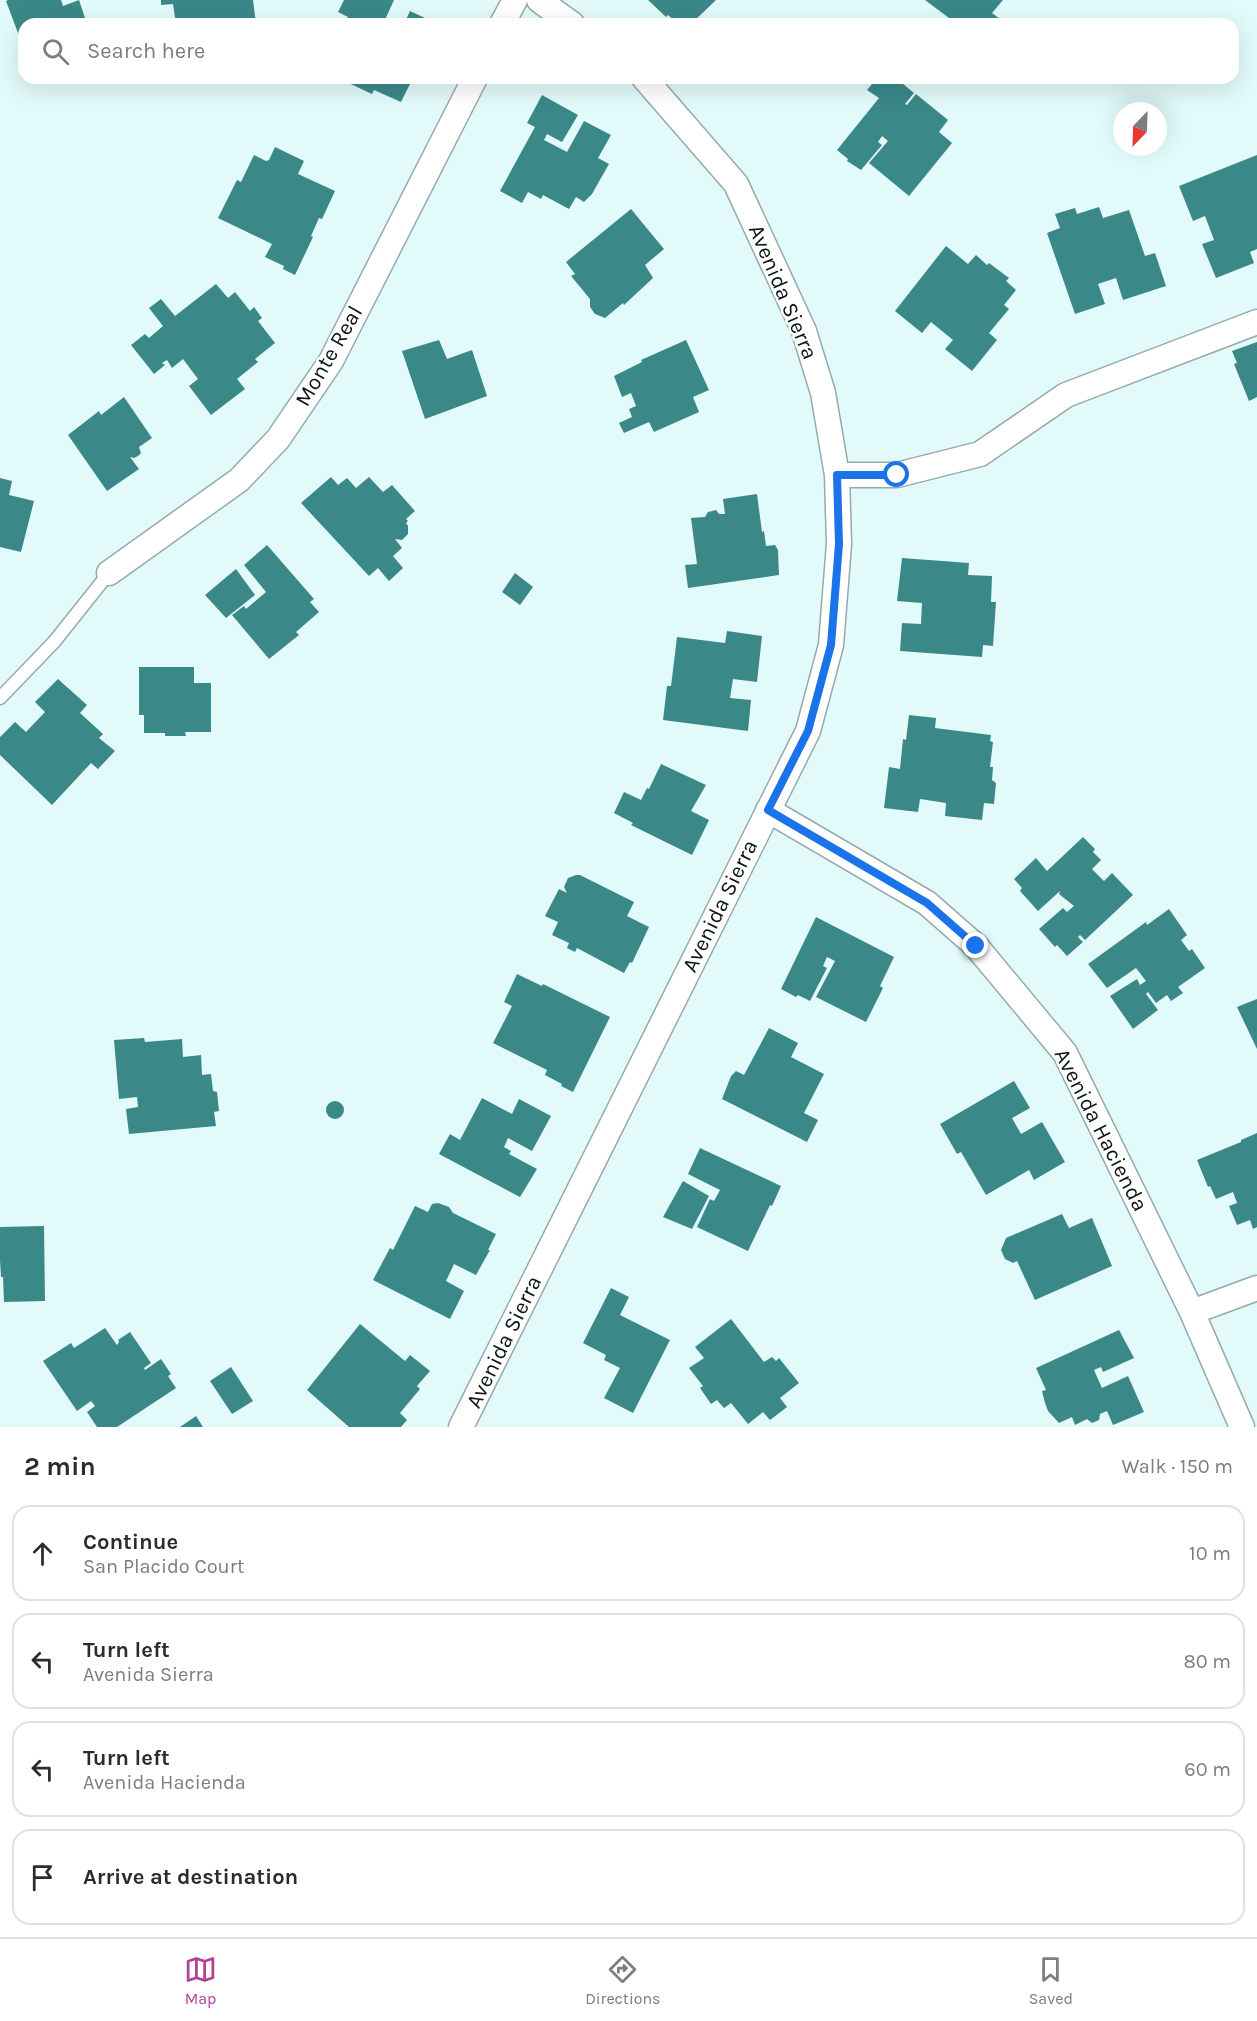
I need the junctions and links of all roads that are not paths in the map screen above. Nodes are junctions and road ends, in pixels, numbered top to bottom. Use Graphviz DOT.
graph roads {
  1 [pos="515,0"];
  2 [pos="539,0"];
  3 [pos="505,18"];
  4 [pos="564,18"];
  5 [pos="472,84"];
  6 [pos="650,84"];
  7 [pos="1257,322"];
  8 [pos="837,475"];
  9 [pos="109,573"];
  10 [pos="0,698"];
  11 [pos="768,810"];
  12 [pos="1257,1288"];
  13 [pos="1192,1312"];
  14 [pos="461,1427"];
  15 [pos="1242,1427"];
  1 -- 3 [label="street"];
  2 -- 4 [label="street"];
  5 -- 9 [label="street, Monte Real"];
  6 -- 8 [label="street, Avenida Sierra"];
  7 -- 8 [label="street"];
  8 -- 11 [label="street, Avenida Sierra"];
  9 -- 10 [label="lane"];
  11 -- 13 [label="street, Avenida Hacienda"];
  11 -- 14 [label="street, Avenida Sierra"];
  12 -- 13 [label="street"];
  13 -- 15 [label="street, Avenida Hacienda"];
}
